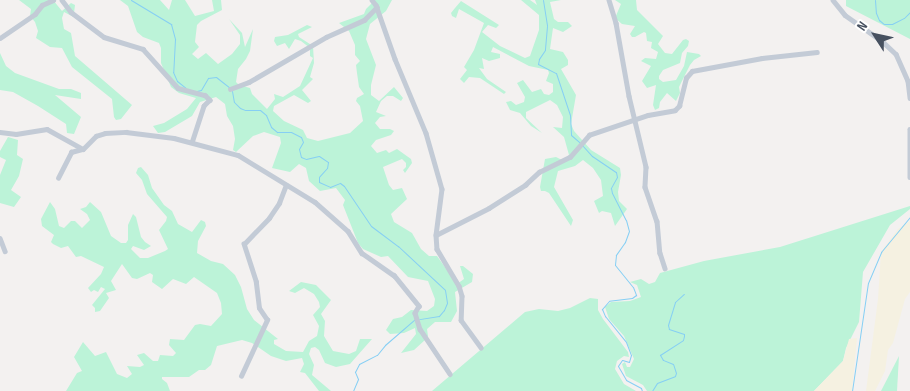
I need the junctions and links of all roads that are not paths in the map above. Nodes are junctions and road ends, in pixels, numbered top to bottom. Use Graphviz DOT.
graph roads {
  1 [pos="53,0"];
  2 [pos="62,0"];
  3 [pos="372,0"];
  4 [pos="380,0"];
  5 [pos="609,0"];
  6 [pos="833,0"];
  7 [pos="376,6"];
  8 [pos="0,38"];
  9 [pos="817,52"];
  10 [pos="230,89"];
  11 [pos="910,98"];
  12 [pos="635,120"];
  13 [pos="910,129"];
  14 [pos="0,132"];
  15 [pos="192,142"];
  16 [pos="83,149"];
  17 [pos="910,177"];
  18 [pos="58,178"];
  19 [pos="286,185"];
  20 [pos="436,235"];
  21 [pos="0,238"];
  22 [pos="5,251"];
  23 [pos="665,268"];
  24 [pos="481,348"];
  25 [pos="450,374"];
  26 [pos="241,376"];
  1 -- 8 [label="street"];
  2 -- 15 [label="street"];
  3 -- 7 [label="street"];
  4 -- 7 [label="street"];
  5 -- 12 [label="street"];
  6 -- 11 [label="street"];
  7 -- 10 [label="street"];
  7 -- 20 [label="street"];
  9 -- 12 [label="street"];
  12 -- 20 [label="street"];
  12 -- 23 [label="street"];
  13 -- 17 [label="street"];
  14 -- 16 [label="street"];
  15 -- 16 [label="street"];
  15 -- 19 [label="street"];
  16 -- 18 [label="street"];
  19 -- 25 [label="street"];
  19 -- 26 [label="street"];
  20 -- 24 [label="street"];
  21 -- 22 [label="street"];
}
